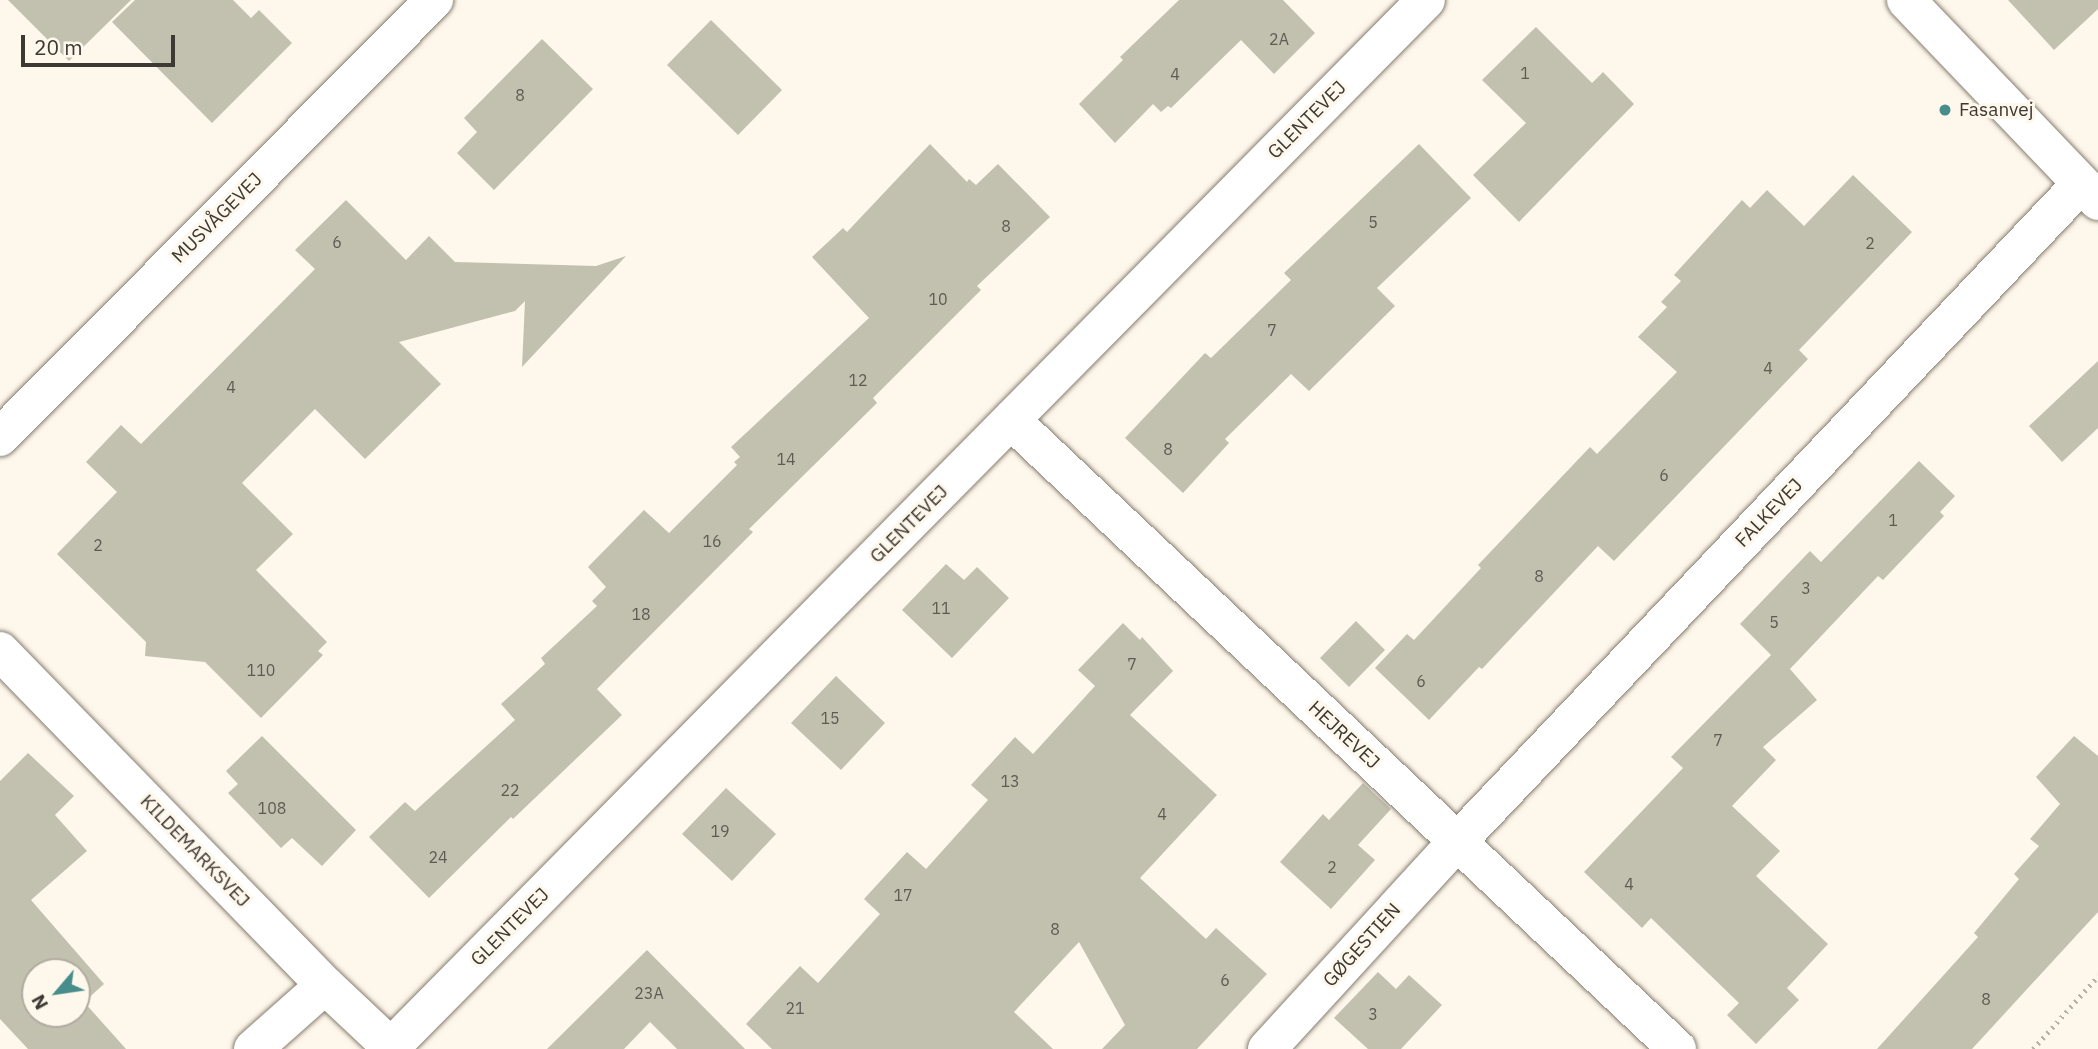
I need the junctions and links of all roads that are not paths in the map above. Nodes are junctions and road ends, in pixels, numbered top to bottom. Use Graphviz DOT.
graph roads {
  1 [pos="433,0"];
  2 [pos="1426,0"];
  3 [pos="1906,0"];
  4 [pos="2090,193"];
  5 [pos="1011,420"];
  6 [pos="0,437"];
  7 [pos="0,651"];
  8 [pos="1457,842"];
  9 [pos="325,985"];
  10 [pos="392,1048"];
  11 [pos="253,1049"];
  12 [pos="1267,1049"];
  13 [pos="1676,1049"];
  1 -- 6 [label="street, MUSVÅGEVEJ"];
  2 -- 5 [label="street, GLENTEVEJ"];
  3 -- 4 [label="street"];
  4 -- 8 [label="street, FALKEVEJ"];
  5 -- 8 [label="street, HEJREVEJ"];
  5 -- 10 [label="street, GLENTEVEJ"];
  7 -- 9 [label="street, KILDEMARKSVEJ"];
  8 -- 12 [label="street, GØGESTIEN"];
  8 -- 13 [label="street, HEJREVEJ"];
  9 -- 10 [label="street, KILDEMARKSVEJ"];
  9 -- 11 [label="street"];
}
